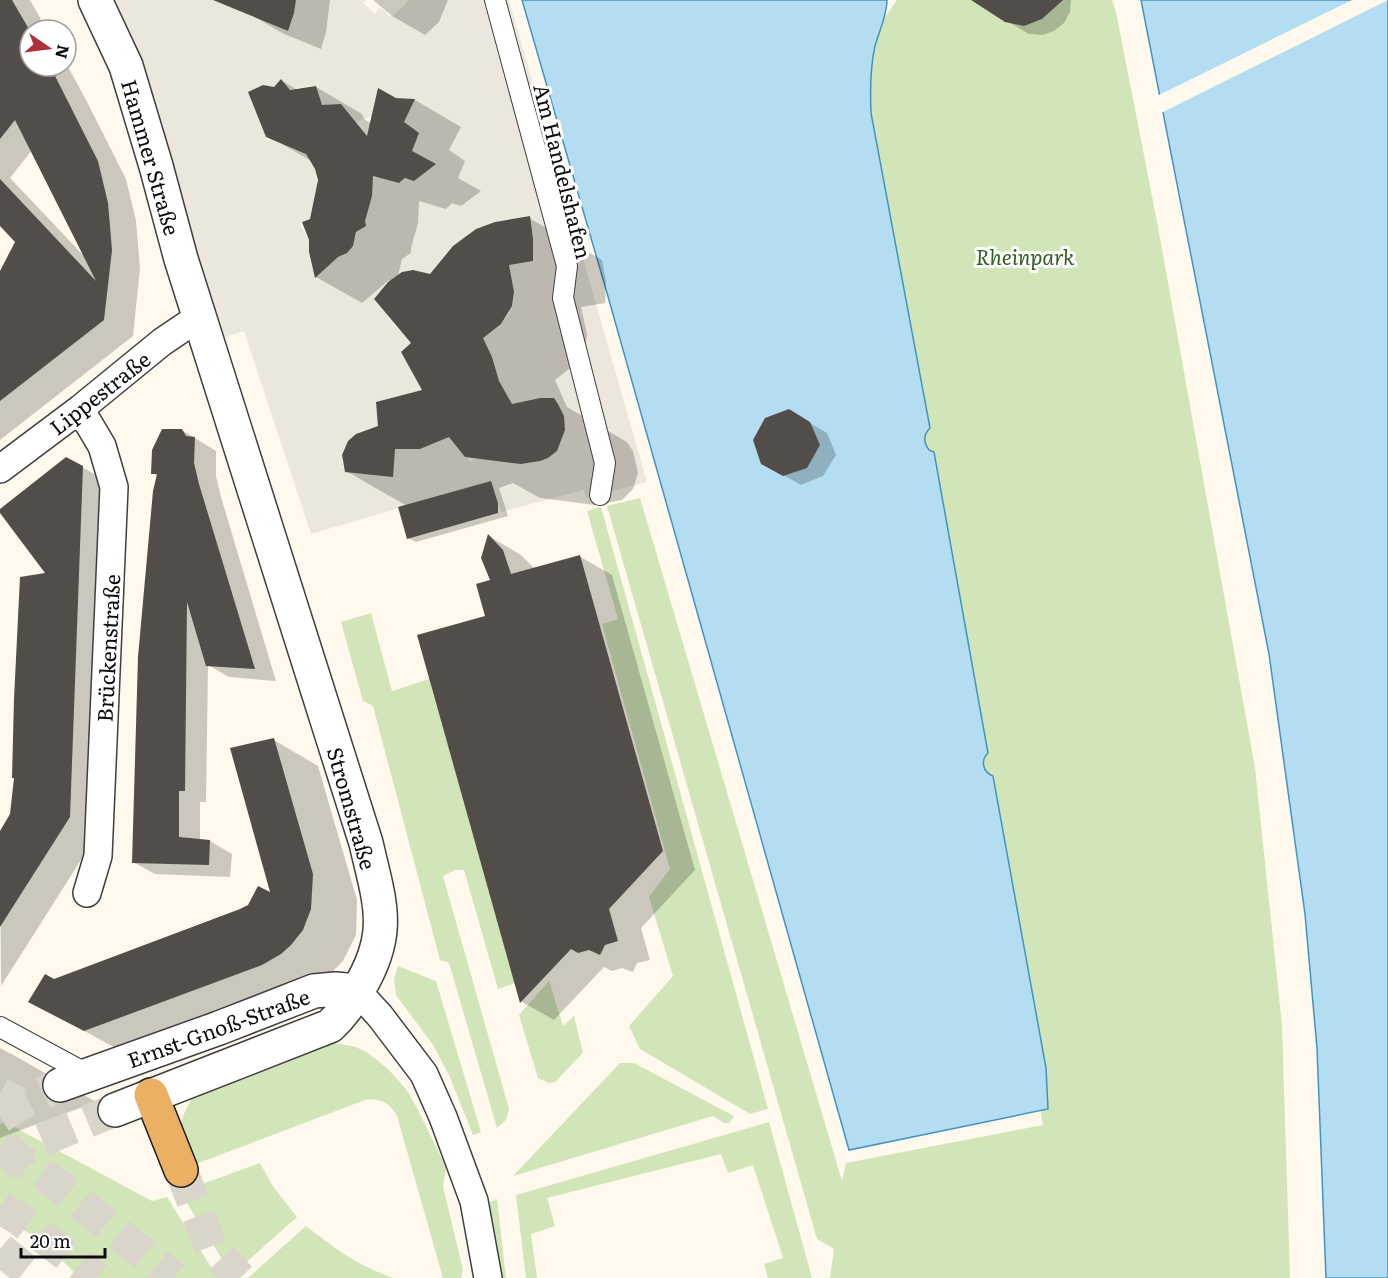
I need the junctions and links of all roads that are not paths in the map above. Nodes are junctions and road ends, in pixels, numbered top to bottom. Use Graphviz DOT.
graph roads {
  1 [pos="95,0"];
  2 [pos="495,0"];
  3 [pos="199,317"];
  4 [pos="80,410"];
  5 [pos="0,469"];
  6 [pos="600,495"];
  7 [pos="87,893"];
  8 [pos="357,991"];
  9 [pos="0,1027"];
  10 [pos="82,1077"];
  11 [pos="151,1095"];
  12 [pos="115,1110"];
  13 [pos="181,1170"];
  14 [pos="488,1278"];
  1 -- 3 [label="street, Hammer Straße"];
  2 -- 6 [label="street, Am Handelshafen"];
  3 -- 4 [label="street, Lippestraße"];
  3 -- 8 [label="street, Stromstraße"];
  4 -- 5 [label="street, Lippestraße"];
  4 -- 7 [label="street, Brückenstraße"];
  8 -- 10 [label="street, Ernst-Gnoß-Straße"];
  8 -- 11 [label="street, Ernst-Gnoß-Straße"];
  8 -- 14 [label="street"];
  9 -- 10 [label="street"];
  10 -- 11 [label="street"];
  11 -- 12 [label="street, Ernst-Gnoß-Straße"];
  11 -- 13 [label="highway"];
}
